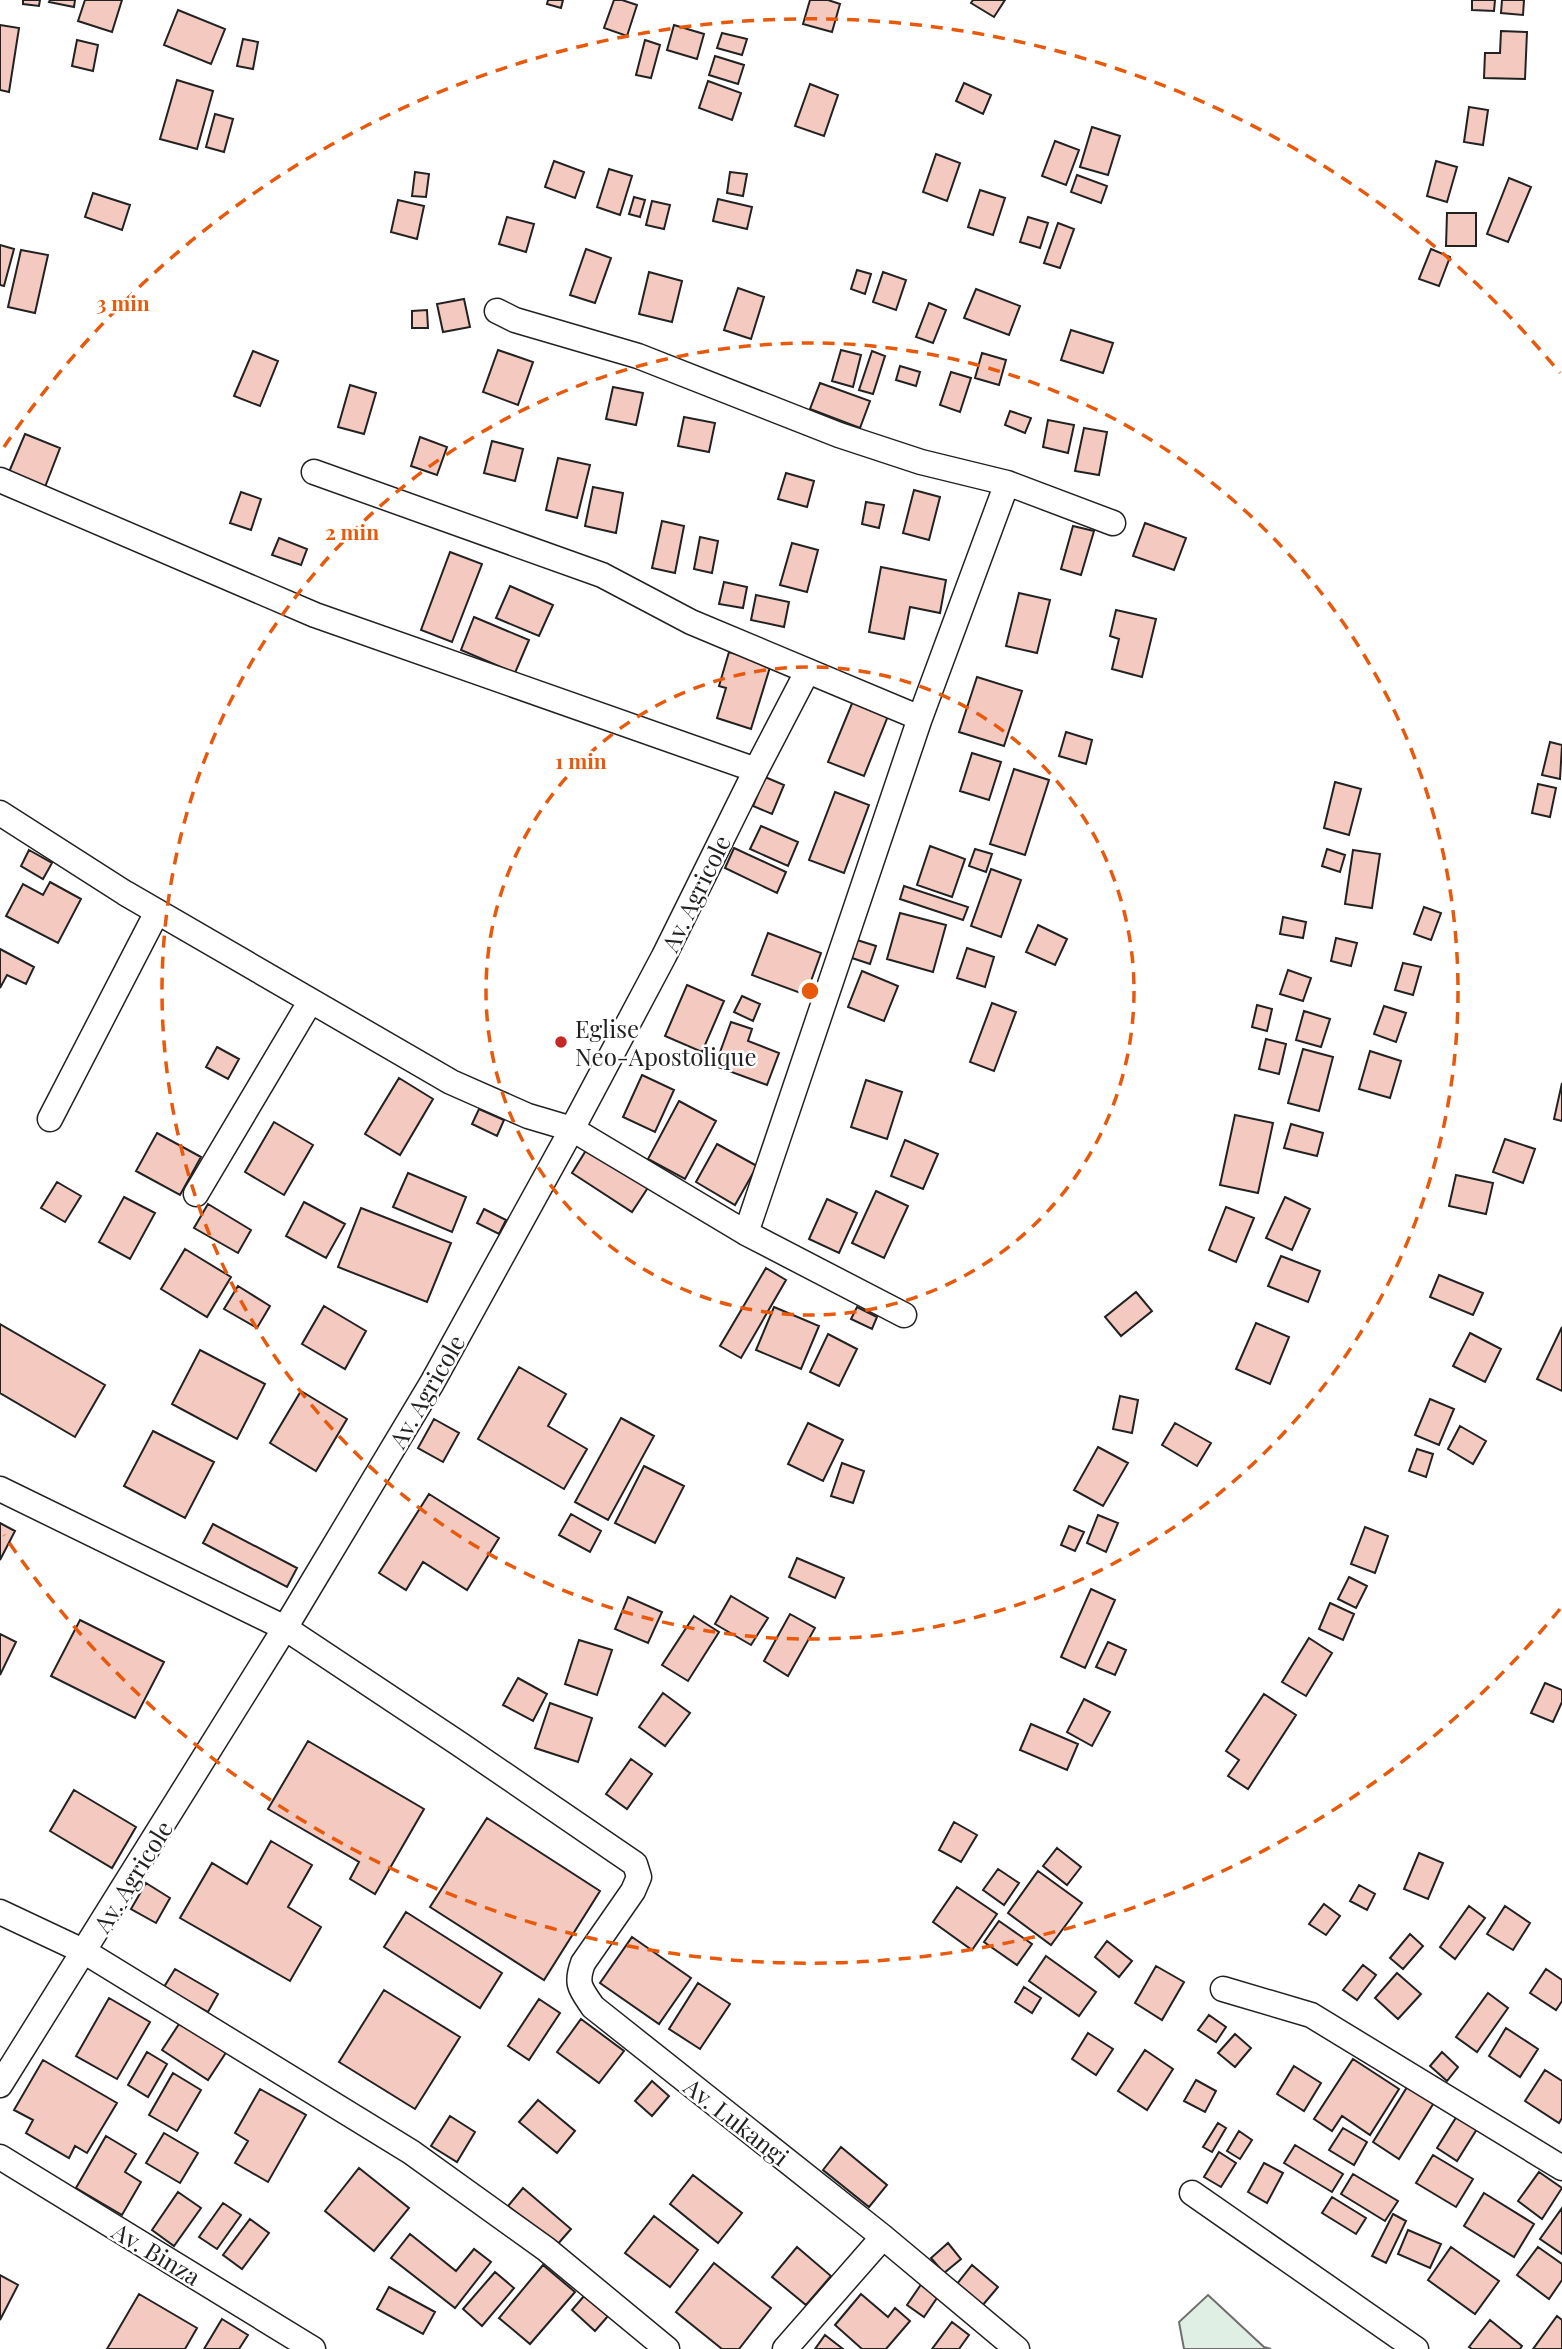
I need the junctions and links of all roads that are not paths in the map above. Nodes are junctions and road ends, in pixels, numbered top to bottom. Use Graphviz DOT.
graph roads {
  1 [pos="497,311"];
  2 [pos="314,472"];
  3 [pos="0,480"];
  4 [pos="1007,483"];
  5 [pos="1113,523"];
  6 [pos="807,672"];
  7 [pos="920,718"];
  8 [pos="756,770"];
  9 [pos="0,813"];
  10 [pos="157,912"];
  11 [pos="310,1002"];
  12 [pos="50,1119"];
  13 [pos="572,1129"];
  14 [pos="196,1194"];
  15 [pos="746,1233"];
  16 [pos="904,1315"];
  17 [pos="0,1489"];
  18 [pos="285,1628"];
  19 [pos="0,1912"];
  20 [pos="85,1952"];
  21 [pos="1223,1989"];
  22 [pos="0,2085"];
  23 [pos="0,2157"];
  24 [pos="1562,2168"];
  25 [pos="1192,2193"];
  26 [pos="883,2237"];
  27 [pos="313,2349"];
  28 [pos="667,2349"];
  29 [pos="785,2349"];
  30 [pos="1017,2349"];
  31 [pos="1416,2349"];
  1 -- 4 [label="street"];
  2 -- 6 [label="street"];
  3 -- 8 [label="street"];
  4 -- 5 [label="street"];
  4 -- 7 [label="street"];
  6 -- 7 [label="street"];
  6 -- 8 [label="street, Av. Agricole"];
  7 -- 15 [label="street"];
  8 -- 13 [label="street, Av. Agricole"];
  9 -- 10 [label="street"];
  10 -- 11 [label="street"];
  10 -- 12 [label="street"];
  11 -- 13 [label="street"];
  11 -- 14 [label="street"];
  13 -- 15 [label="street"];
  13 -- 18 [label="street, Av. Agricole"];
  15 -- 16 [label="street"];
  17 -- 18 [label="street"];
  18 -- 20 [label="street, Av. Agricole"];
  18 -- 26 [label="street, Av. Lukangi"];
  19 -- 20 [label="street"];
  20 -- 22 [label="street, Av. Agricole"];
  20 -- 28 [label="street"];
  21 -- 24 [label="street"];
  23 -- 27 [label="street, Av. Binza"];
  25 -- 31 [label="street"];
  26 -- 29 [label="street"];
  26 -- 30 [label="street, Av. Lukangi"];
}
